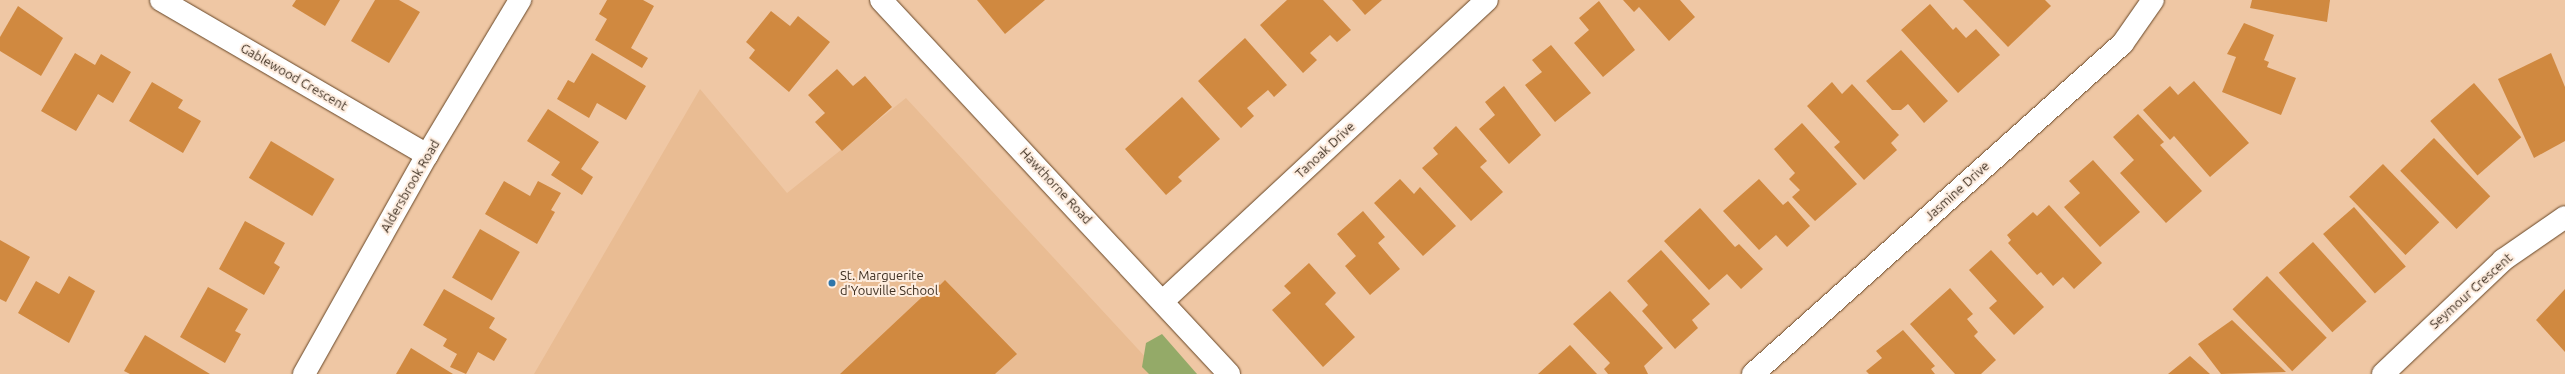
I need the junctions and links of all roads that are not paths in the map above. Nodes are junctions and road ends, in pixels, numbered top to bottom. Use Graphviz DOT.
graph roads {
  1 [pos="161,0"];
  2 [pos="520,0"];
  3 [pos="881,0"];
  4 [pos="1487,0"];
  5 [pos="2153,0"];
  6 [pos="427,155"];
  7 [pos="2565,217"];
  8 [pos="1163,301"];
  9 [pos="304,374"];
  10 [pos="1229,374"];
  11 [pos="1753,374"];
  12 [pos="2383,374"];
  1 -- 6 [label="street, Gablewood Crescent"];
  2 -- 6 [label="street, Aldersbrook Road"];
  3 -- 8 [label="street, Hawthorne Road"];
  4 -- 8 [label="street, Tanoak Drive"];
  5 -- 11 [label="street, Jasmine Drive"];
  6 -- 9 [label="street, Aldersbrook Road"];
  7 -- 12 [label="street, Seymour Crescent"];
  8 -- 10 [label="street, Hawthorne Road"];
}
